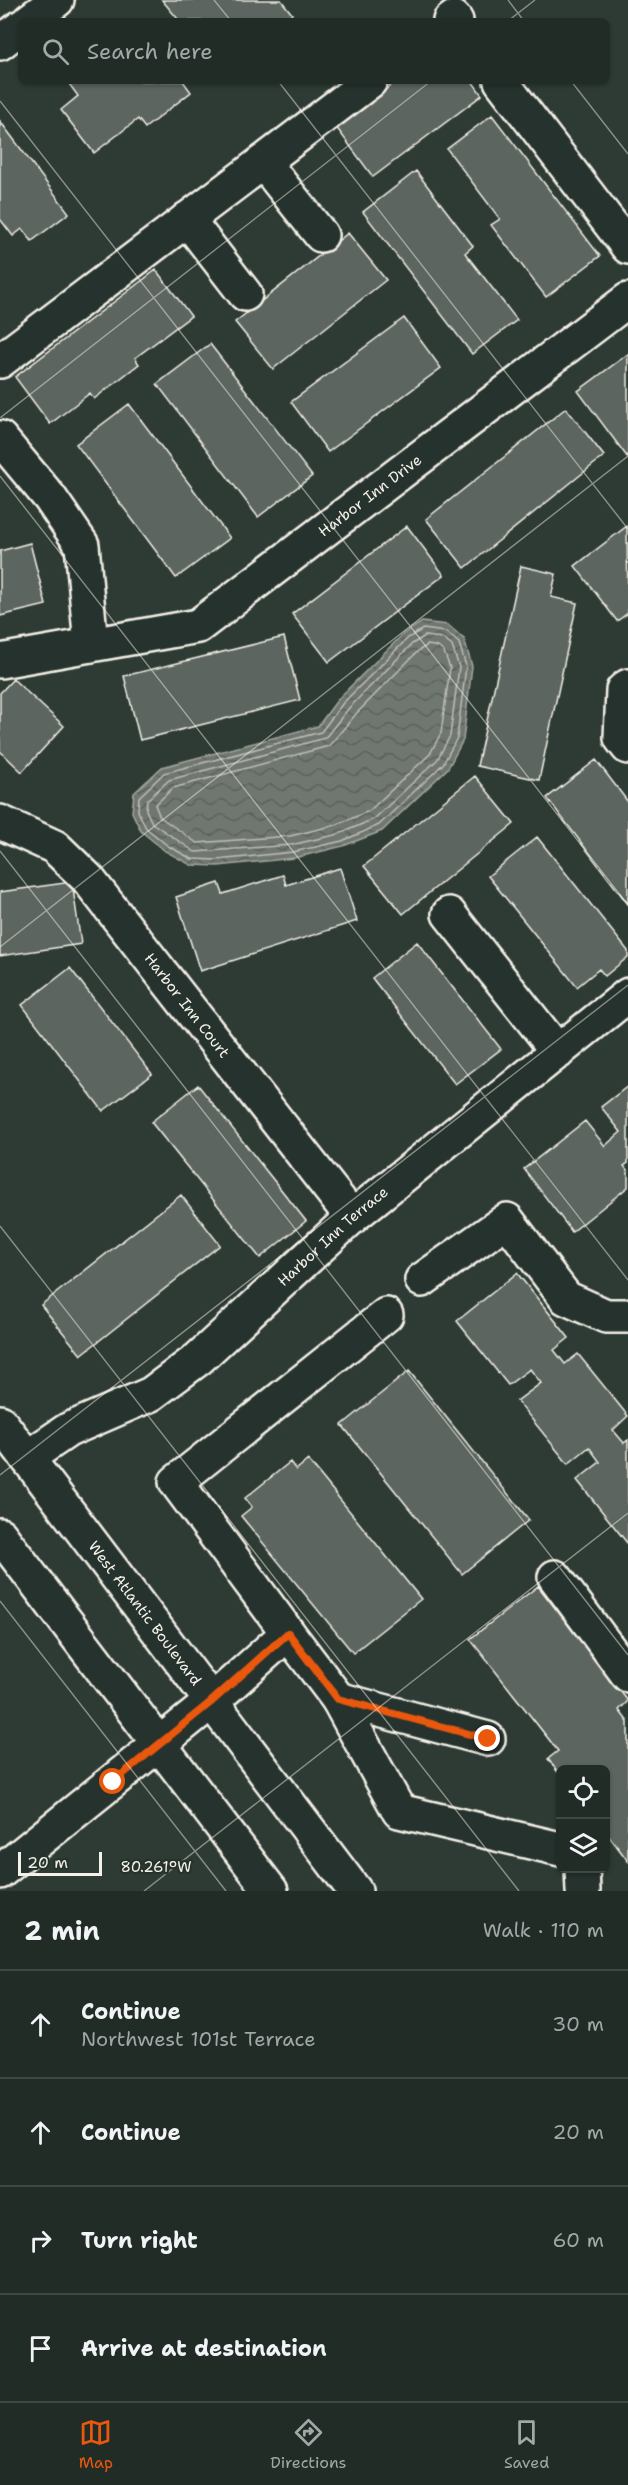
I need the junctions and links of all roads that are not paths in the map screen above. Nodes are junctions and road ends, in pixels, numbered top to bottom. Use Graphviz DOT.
graph roads {
  1 [pos="57,0"];
  2 [pos="33,18"];
  3 [pos="18,29"];
  4 [pos="0,43"];
  5 [pos="366,84"];
  6 [pos="503,84"];
  7 [pos="263,162"];
  8 [pos="188,219"];
  9 [pos="321,234"];
  10 [pos="628,247"];
  11 [pos="245,294"];
  12 [pos="628,300"];
  13 [pos="0,361"];
  14 [pos="0,438"];
  15 [pos="91,645"];
  16 [pos="0,660"];
  17 [pos="628,686"];
  18 [pos="628,747"];
  19 [pos="0,822"];
  20 [pos="449,914"];
  21 [pos="628,995"];
  22 [pos="558,1052"];
  23 [pos="352,1217"];
  24 [pos="422,1280"];
  25 [pos="386,1315"];
  26 [pos="628,1316"];
  27 [pos="0,1422"];
  28 [pos="27,1458"];
  29 [pos="0,1535"];
  30 [pos="555,1577"];
  31 [pos="288,1633"];
  32 [pos="628,1675"];
  33 [pos="338,1699"];
  34 [pos="211,1702"];
  35 [pos="488,1739"];
  36 [pos="160,1743"];
  37 [pos="556,1848"];
  38 [pos="0,1872"];
  39 [pos="582,1873"];
  40 [pos="271,1891"];
  41 [pos="355,1891"];
  42 [pos="583,1891"];
  1 -- 2 [label="street"];
  3 -- 4 [label="street"];
  5 -- 7 [label="street"];
  6 -- 10 [label="street"];
  7 -- 8 [label="street"];
  7 -- 9 [label="street"];
  8 -- 11 [label="street"];
  8 -- 13 [label="street"];
  12 -- 15 [label="street, Harbor Inn Drive"];
  14 -- 15 [label="street"];
  15 -- 16 [label="street, Harbor Inn Drive"];
  17 -- 18 [label="street"];
  19 -- 23 [label="street, Harbor Inn Court"];
  20 -- 22 [label="street"];
  21 -- 22 [label="street, Harbor Inn Terrace"];
  22 -- 23 [label="street, Harbor Inn Terrace"];
  23 -- 28 [label="street, Harbor Inn Terrace"];
  24 -- 26 [label="street"];
  25 -- 31 [label="street"];
  27 -- 28 [label="street, West Atlantic Boulevard"];
  28 -- 34 [label="street, West Atlantic Boulevard"];
  29 -- 36 [label="street"];
  30 -- 32 [label="street"];
  31 -- 33 [label="street"];
  31 -- 34 [label="street"];
  33 -- 35 [label="street"];
  33 -- 37 [label="street"];
  34 -- 36 [label="street"];
  34 -- 41 [label="street, West Atlantic Boulevard"];
  36 -- 38 [label="street"];
  36 -- 40 [label="street"];
  39 -- 42 [label="street"];
}
